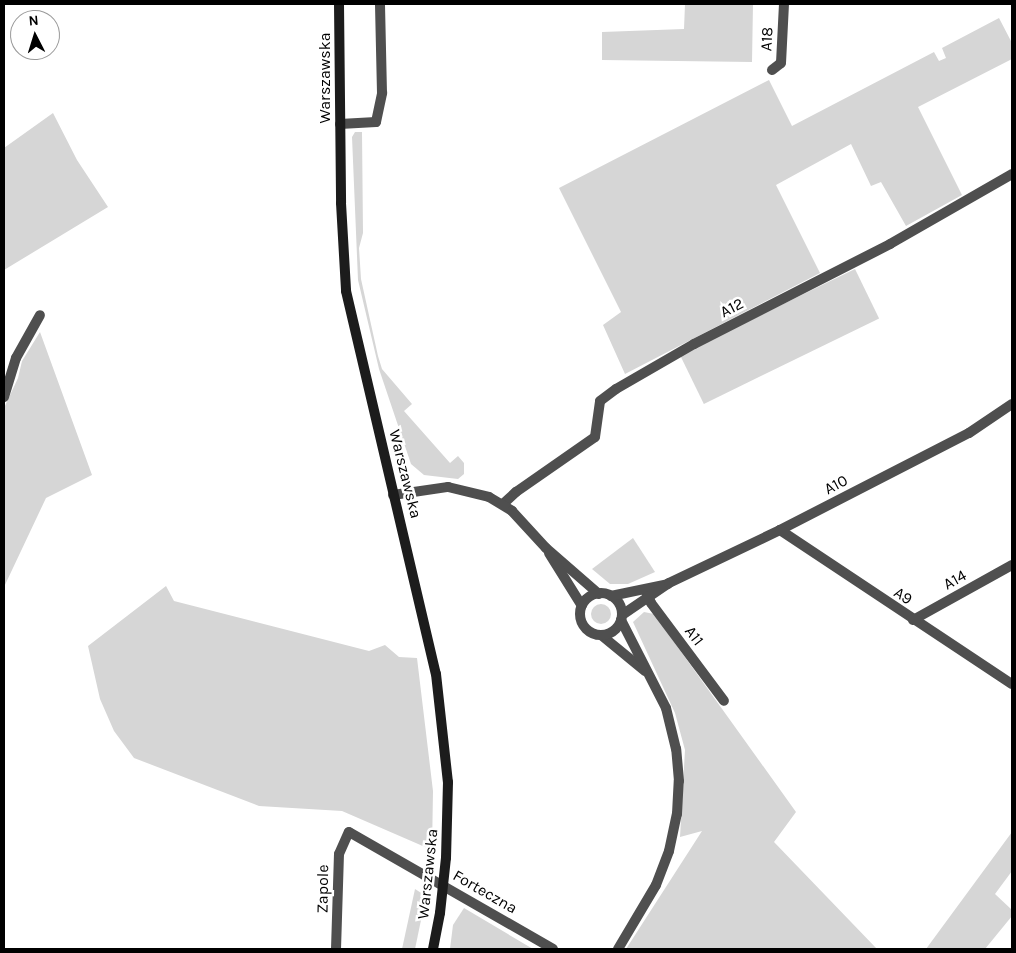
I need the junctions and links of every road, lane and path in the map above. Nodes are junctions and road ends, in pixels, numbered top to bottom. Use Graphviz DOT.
graph roads {
  1 [pos="339,4"];
  2 [pos="380,4"];
  3 [pos="784,4"];
  4 [pos="772,70"];
  5 [pos="340,124"];
  6 [pos="1012,174"];
  7 [pos="40,314"];
  8 [pos="4,396"];
  9 [pos="1012,404"];
  10 [pos="393,495"];
  11 [pos="503,504"];
  12 [pos="780,530"];
  13 [pos="546,548"];
  14 [pos="1012,565"];
  15 [pos="669,584"];
  16 [pos="644,587"];
  17 [pos="599,594"];
  18 [pos="611,596"];
  19 [pos="649,599"];
  20 [pos="582,606"];
  21 [pos="621,618"];
  22 [pos="913,620"];
  23 [pos="602,635"];
  24 [pos="648,674"];
  25 [pos="1012,684"];
  26 [pos="724,701"];
  27 [pos="349,832"];
  28 [pos="336,949"];
  29 [pos="433,949"];
  30 [pos="553,949"];
  31 [pos="618,949"];
  1 -- 5 [label="main road, Warszawska"];
  2 -- 5 [label="street"];
  3 -- 4 [label="street, A18"];
  5 -- 10 [label="main road, Warszawska"];
  6 -- 11 [label="street, A12"];
  7 -- 8 [label="street"];
  9 -- 12 [label="street, A10"];
  10 -- 11 [label="street"];
  10 -- 29 [label="main road, Warszawska, bridge"];
  11 -- 13 [label="street"];
  12 -- 15 [label="street, A10"];
  12 -- 22 [label="street, A9"];
  13 -- 17 [label="street"];
  13 -- 20 [label="street"];
  14 -- 22 [label="street, A14"];
  15 -- 16 [label="street, A10"];
  15 -- 19 [label="street, A10"];
  16 -- 18 [label="street, A10"];
  16 -- 19 [label="street, A11"];
  17 -- 18 [label="street"];
  17 -- 20 [label="street"];
  18 -- 21 [label="street"];
  19 -- 21 [label="street, A10"];
  19 -- 26 [label="street, A11"];
  20 -- 23 [label="street"];
  21 -- 23 [label="street"];
  21 -- 24 [label="street"];
  22 -- 25 [label="street, A9"];
  23 -- 24 [label="street"];
  24 -- 31 [label="street"];
  27 -- 28 [label="street, Zapole"];
  27 -- 30 [label="street, Forteczna"];
}
